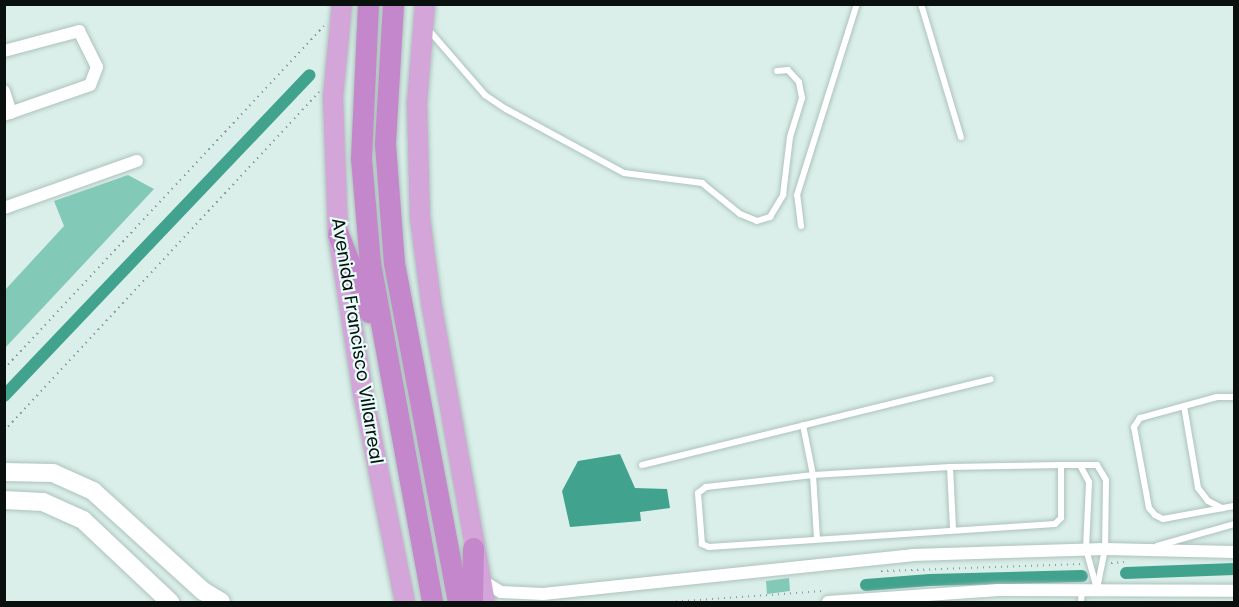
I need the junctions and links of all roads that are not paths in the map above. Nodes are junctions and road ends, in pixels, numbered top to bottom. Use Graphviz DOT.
graph roads {
  1 [pos="368,4"];
  2 [pos="393,4"];
  3 [pos="857,4"];
  4 [pos="921,4"];
  5 [pos="341,10"];
  6 [pos="424,14"];
  7 [pos="4,51"];
  8 [pos="777,71"];
  9 [pos="4,91"];
  10 [pos="8,114"];
  11 [pos="961,137"];
  12 [pos="137,161"];
  13 [pos="783,195"];
  14 [pos="797,195"];
  15 [pos="4,208"];
  16 [pos="801,226"];
  17 [pos="338,234"];
  18 [pos="390,372"];
  19 [pos="991,379"];
  20 [pos="1234,397"];
  21 [pos="1184,406"];
  22 [pos="802,425"];
  23 [pos="642,465"];
  24 [pos="1061,465"];
  25 [pos="1080,465"];
  26 [pos="950,467"];
  27 [pos="4,472"];
  28 [pos="813,475"];
  29 [pos="4,500"];
  30 [pos="1234,506"];
  31 [pos="1222,508"];
  32 [pos="1234,524"];
  33 [pos="953,529"];
  34 [pos="817,538"];
  35 [pos="473,548"];
  36 [pos="1086,549"];
  37 [pos="1105,549"];
  38 [pos="1146,550"];
  39 [pos="1234,552"];
  40 [pos="480,580"];
  41 [pos="1082,589"];
  42 [pos="1097,589"];
  43 [pos="1234,591"];
  44 [pos="170,603"];
  45 [pos="221,603"];
  46 [pos="405,603"];
  47 [pos="432,603"];
  48 [pos="458,603"];
  49 [pos="472,603"];
  50 [pos="485,603"];
  51 [pos="828,603"];
  52 [pos="1081,603"];
  1 -- 18 [label="highway, Avenida Francisco Villarreal"];
  2 -- 48 [label="highway"];
  3 -- 14 [label="lane"];
  4 -- 11 [label="lane"];
  5 -- 17 [label="main road, Avenida Francisco Villarreal"];
  6 -- 13 [label="lane"];
  6 -- 35 [label="main road"];
  7 -- 10 [label="street"];
  8 -- 13 [label="lane"];
  9 -- 10 [label="street"];
  12 -- 15 [label="street"];
  13 -- 14 [label="lane"];
  14 -- 16 [label="lane"];
  17 -- 18 [label="highway"];
  17 -- 46 [label="main road, Avenida Francisco Villarreal"];
  18 -- 47 [label="highway, Avenida Francisco Villarreal"];
  19 -- 22 [label="lane"];
  20 -- 21 [label="lane"];
  21 -- 31 [label="lane"];
  21 -- 31 [label="lane"];
  22 -- 23 [label="lane"];
  22 -- 28 [label="lane"];
  24 -- 25 [label="lane"];
  24 -- 26 [label="lane"];
  24 -- 33 [label="lane"];
  25 -- 36 [label="lane"];
  25 -- 37 [label="lane"];
  26 -- 28 [label="lane"];
  26 -- 33 [label="lane"];
  27 -- 45 [label="main road"];
  28 -- 34 [label="lane"];
  28 -- 34 [label="lane"];
  29 -- 44 [label="main road"];
  30 -- 31 [label="lane"];
  32 -- 38 [label="lane"];
  33 -- 34 [label="lane"];
  35 -- 40 [label="main road"];
  35 -- 49 [label="highway"];
  36 -- 37 [label="street"];
  36 -- 40 [label="street"];
  36 -- 42 [label="lane"];
  37 -- 38 [label="street"];
  37 -- 42 [label="lane"];
  38 -- 39 [label="street"];
  40 -- 50 [label="main road"];
  41 -- 42 [label="street"];
  41 -- 51 [label="street"];
  41 -- 52 [label="lane"];
  42 -- 43 [label="street"];
}
